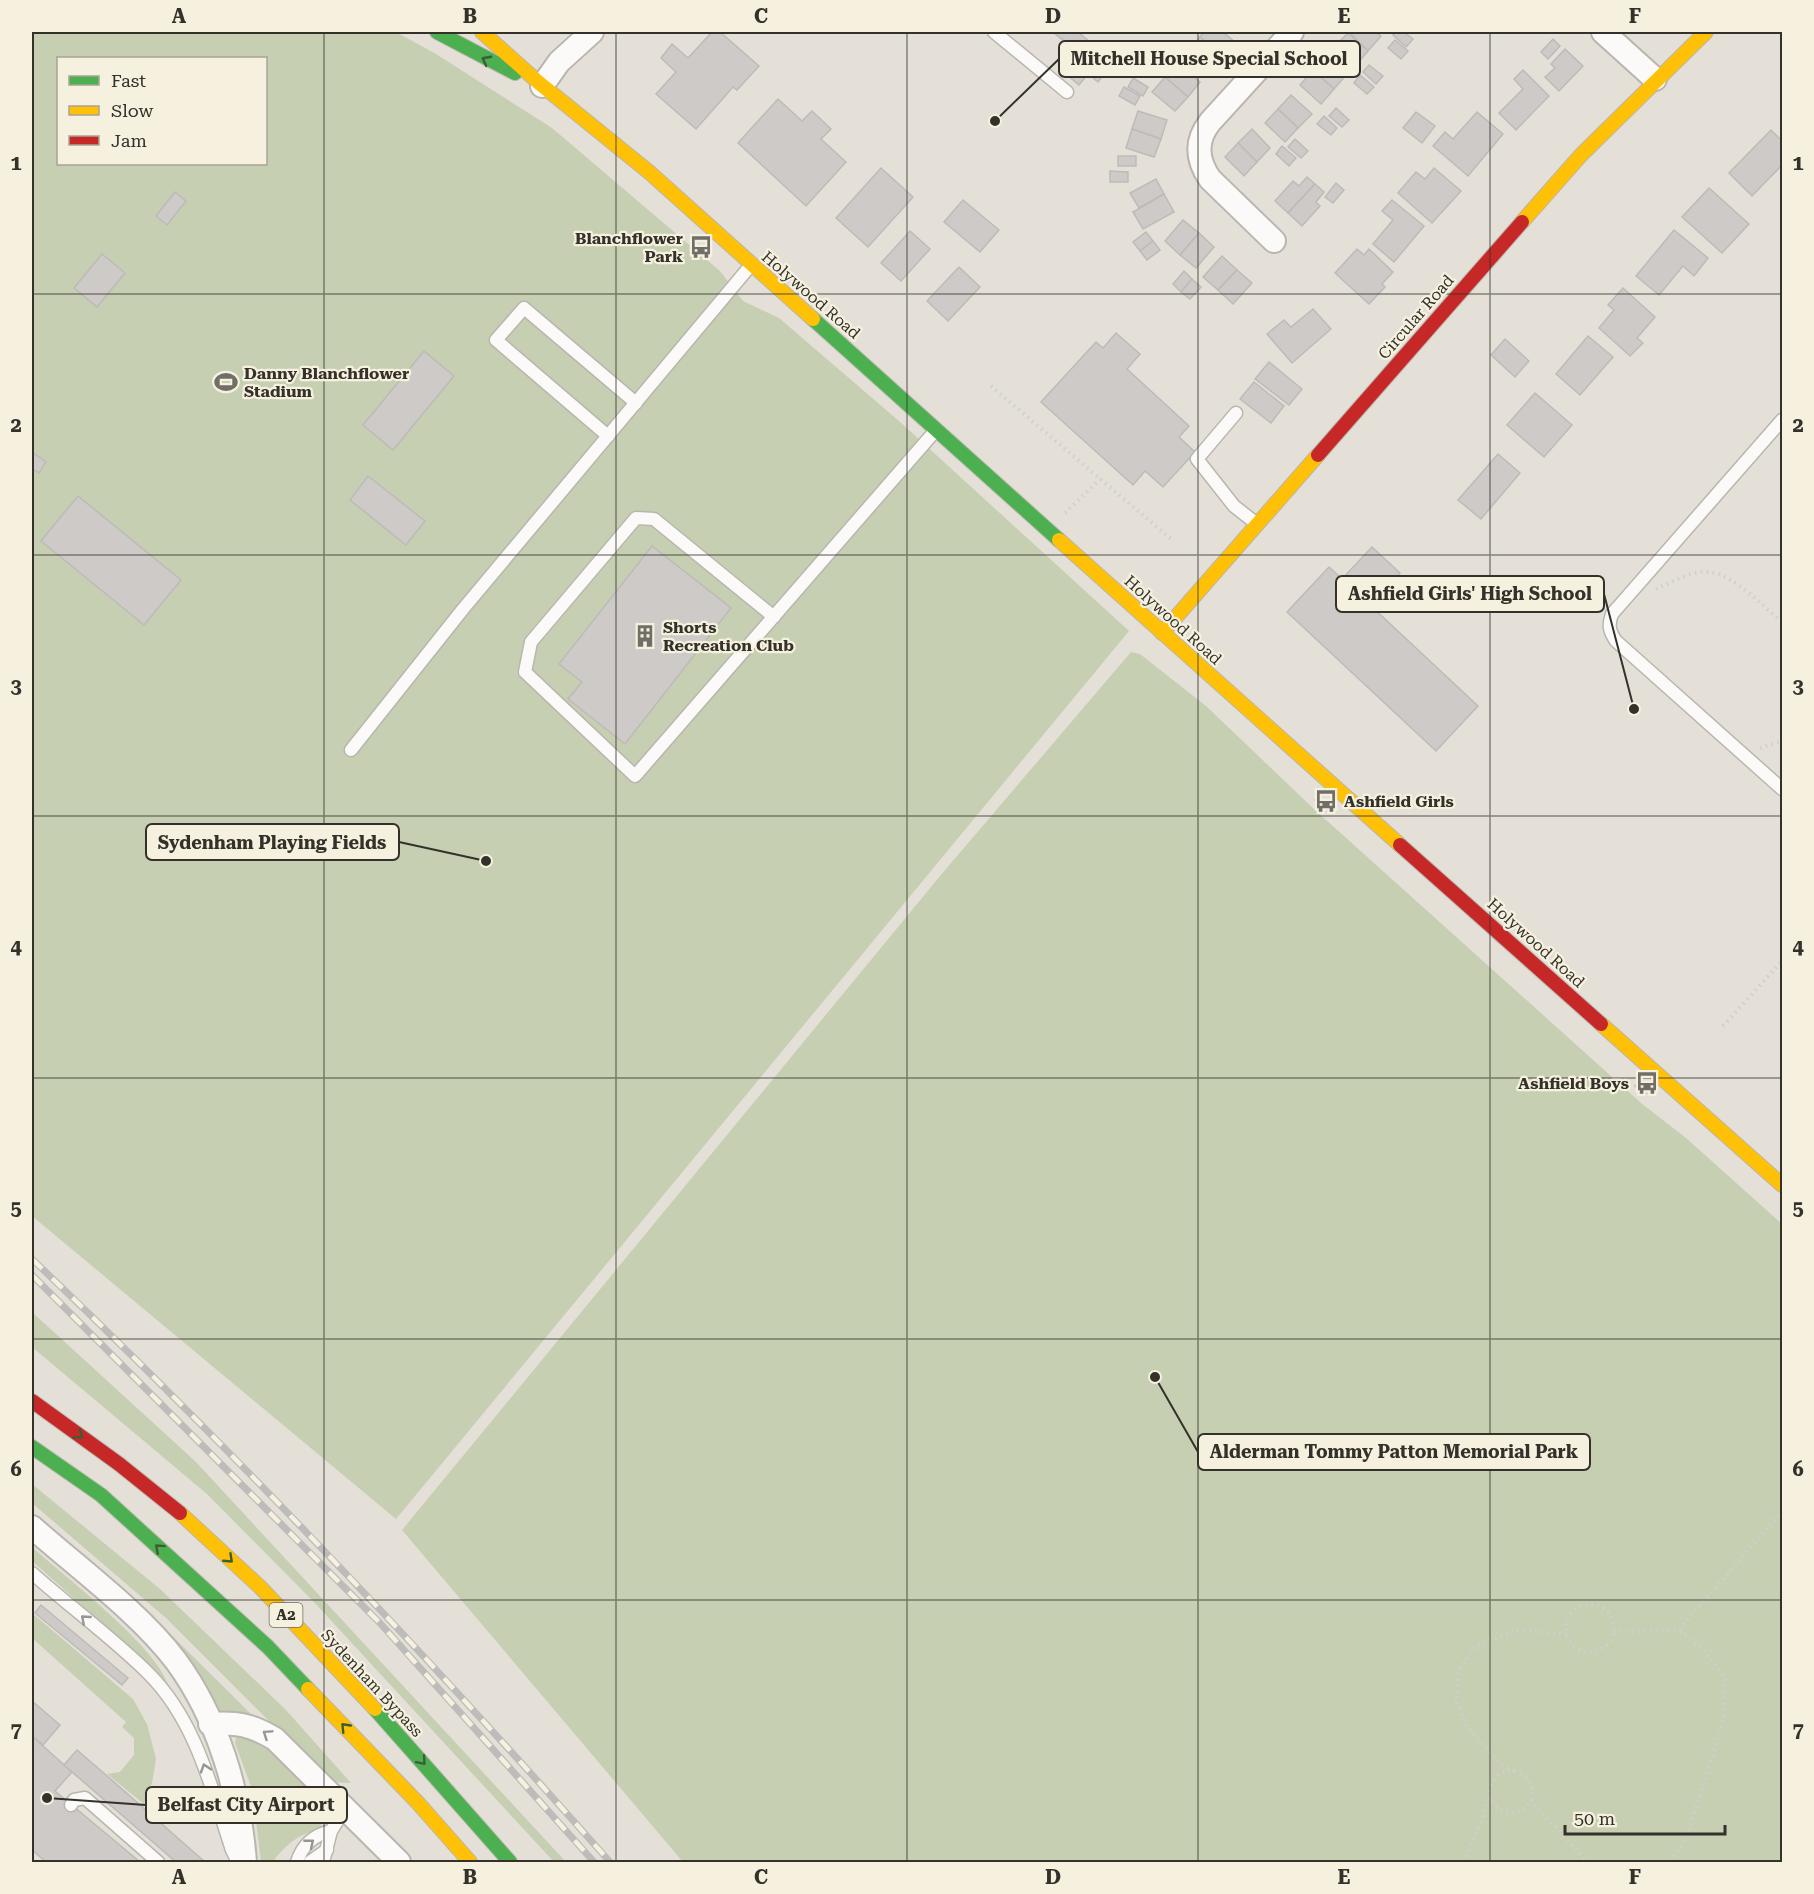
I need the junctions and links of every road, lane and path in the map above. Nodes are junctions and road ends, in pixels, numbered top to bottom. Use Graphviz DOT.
graph roads {
  1 [pos="437,32"];
  2 [pos="482,32"];
  3 [pos="592,32"];
  4 [pos="994,32"];
  5 [pos="1292,32"];
  6 [pos="1603,32"];
  7 [pos="1706,32"];
  8 [pos="1655,79"];
  9 [pos="540,84"];
  10 [pos="1066,92"];
  11 [pos="1274,241"];
  12 [pos="751,265"];
  13 [pos="991,386"];
  14 [pos="636,403"];
  15 [pos="1236,413"];
  16 [pos="1782,420"];
  17 [pos="937,429"];
  18 [pos="608,436"];
  19 [pos="1100,479"];
  20 [pos="1062,515"];
  21 [pos="1257,524"];
  22 [pos="1171,539"];
  23 [pos="1621,603"];
  24 [pos="774,617"];
  25 [pos="1782,622"];
  26 [pos="1162,633"];
  27 [pos="351,750"];
  28 [pos="1782,789"];
  29 [pos="1782,961"];
  30 [pos="1723,1026"];
  31 [pos="1782,1185"];
  32 [pos="32,1401"];
  33 [pos="32,1447"];
  34 [pos="1782,1511"];
  35 [pos="32,1527"];
  36 [pos="32,1573"];
  37 [pos="1679,1630"];
  38 [pos="1614,1632"];
  39 [pos="1567,1634"];
  40 [pos="210,1724"];
  41 [pos="1514,1771"];
  42 [pos="1490,1797"];
  43 [pos="1531,1800"];
  44 [pos="71,1805"];
  45 [pos="345,1809"];
  46 [pos="331,1831"];
  47 [pos="327,1850"];
  48 [pos="158,1863"];
  49 [pos="238,1863"];
  50 [pos="245,1863"];
  51 [pos="297,1863"];
  52 [pos="310,1863"];
  53 [pos="323,1863"];
  54 [pos="399,1863"];
  55 [pos="470,1863"];
  56 [pos="510,1863"];
  57 [pos="1465,1863"];
  58 [pos="1587,1863"];
  59 [pos="1671,1863"];
  9 -- 1 [label="main road, Holywood Road, one-way"];
  2 -- 9 [label="main road, Holywood Road"];
  3 -- 9 [label="street"];
  4 -- 10 [label="lane"];
  5 -- 11 [label="street"];
  6 -- 8 [label="street"];
  7 -- 8 [label="main road, Circular Road"];
  8 -- 21 [label="main road, Circular Road"];
  9 -- 12 [label="main road, Holywood Road"];
  12 -- 14 [label="lane"];
  12 -- 17 [label="main road, Holywood Road"];
  13 -- 19 [label="path"];
  14 -- 18 [label="lane"];
  14 -- 18 [label="lane"];
  15 -- 21 [label="lane"];
  16 -- 23 [label="lane"];
  17 -- 24 [label="lane"];
  17 -- 26 [label="main road, Holywood Road"];
  18 -- 27 [label="lane"];
  19 -- 20 [label="path"];
  19 -- 22 [label="path"];
  21 -- 26 [label="main road, Circular Road"];
  23 -- 25 [label="path"];
  23 -- 28 [label="lane"];
  24 -- 24 [label="lane"];
  26 -- 31 [label="main road, Holywood Road"];
  29 -- 30 [label="path"];
  32 -- 56 [label="main road, Sydenham Bypass / A2, one-way"];
  55 -- 33 [label="main road, A2, one-way"];
  34 -- 37 [label="path"];
  35 -- 40 [label="street"];
  49 -- 36 [label="lane, one-way"];
  37 -- 38 [label="path"];
  37 -- 59 [label="path"];
  38 -- 39 [label="path"];
  38 -- 39 [label="path"];
  39 -- 41 [label="path"];
  45 -- 40 [label="street, one-way"];
  40 -- 50 [label="street"];
  41 -- 42 [label="path"];
  41 -- 43 [label="path"];
  42 -- 43 [label="path"];
  42 -- 57 [label="path"];
  43 -- 58 [label="path"];
  44 -- 48 [label="lane"];
  45 -- 46 [label="lane"];
  45 -- 54 [label="street"];
  46 -- 47 [label="lane"];
  51 -- 46 [label="lane, one-way"];
  47 -- 52 [label="lane"];
  47 -- 53 [label="lane"];
}
